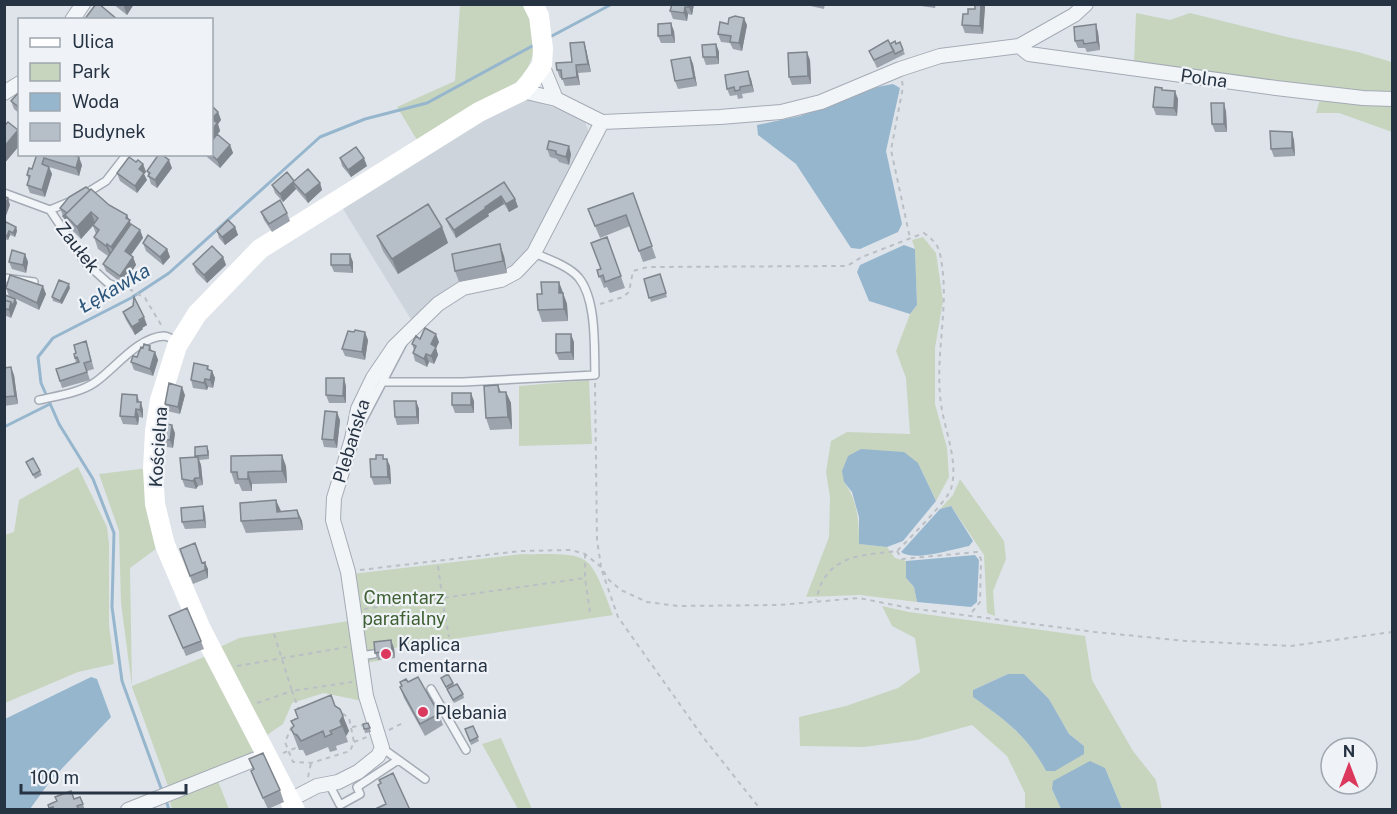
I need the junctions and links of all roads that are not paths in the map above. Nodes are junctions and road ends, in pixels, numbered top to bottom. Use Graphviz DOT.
graph roads {
  1 [pos="82,4"];
  2 [pos="533,4"];
  3 [pos="1086,4"];
  4 [pos="73,18"];
  5 [pos="1019,46"];
  6 [pos="542,49"];
  7 [pos="18,84"];
  8 [pos="522,91"];
  9 [pos="4,93"];
  10 [pos="556,99"];
  11 [pos="1392,99"];
  12 [pos="602,122"];
  13 [pos="125,156"];
  14 [pos="4,193"];
  15 [pos="50,210"];
  16 [pos="534,253"];
  17 [pos="4,278"];
  18 [pos="34,282"];
  19 [pos="120,288"];
  20 [pos="408,333"];
  21 [pos="172,339"];
  22 [pos="384,382"];
  23 [pos="39,400"];
  24 [pos="352,439"];
  25 [pos="431,688"];
  26 [pos="376,736"];
  27 [pos="466,750"];
  28 [pos="272,755"];
  29 [pos="398,760"];
  30 [pos="425,779"];
  31 [pos="329,784"];
  32 [pos="292,805"];
  33 [pos="128,810"];
  1 -- 4 [label="street"];
  2 -- 6 [label="street"];
  3 -- 5 [label="street"];
  5 -- 11 [label="street, Polna"];
  5 -- 12 [label="street"];
  6 -- 8 [label="street"];
  6 -- 10 [label="street"];
  7 -- 9 [label="street"];
  8 -- 10 [label="street"];
  8 -- 21 [label="street, Kościelna"];
  10 -- 12 [label="street"];
  12 -- 16 [label="street, Plebańska"];
  13 -- 15 [label="lane"];
  14 -- 15 [label="lane, Zaułek"];
  15 -- 19 [label="lane, Zaułek"];
  16 -- 20 [label="street, Plebańska"];
  16 -- 22 [label="lane"];
  17 -- 18 [label="lane"];
  20 -- 22 [label="lane"];
  20 -- 24 [label="street, Plebańska"];
  21 -- 23 [label="lane"];
  21 -- 28 [label="street, Kościelna"];
  22 -- 24 [label="lane"];
  24 -- 26 [label="street, Plebańska"];
  25 -- 27 [label="lane"];
  26 -- 29 [label="lane"];
  26 -- 31 [label="street"];
  28 -- 32 [label="street, Kościelna"];
  28 -- 33 [label="street"];
  29 -- 30 [label="lane"];
  29 -- 31 [label="lane"];
  31 -- 32 [label="street"];
}
